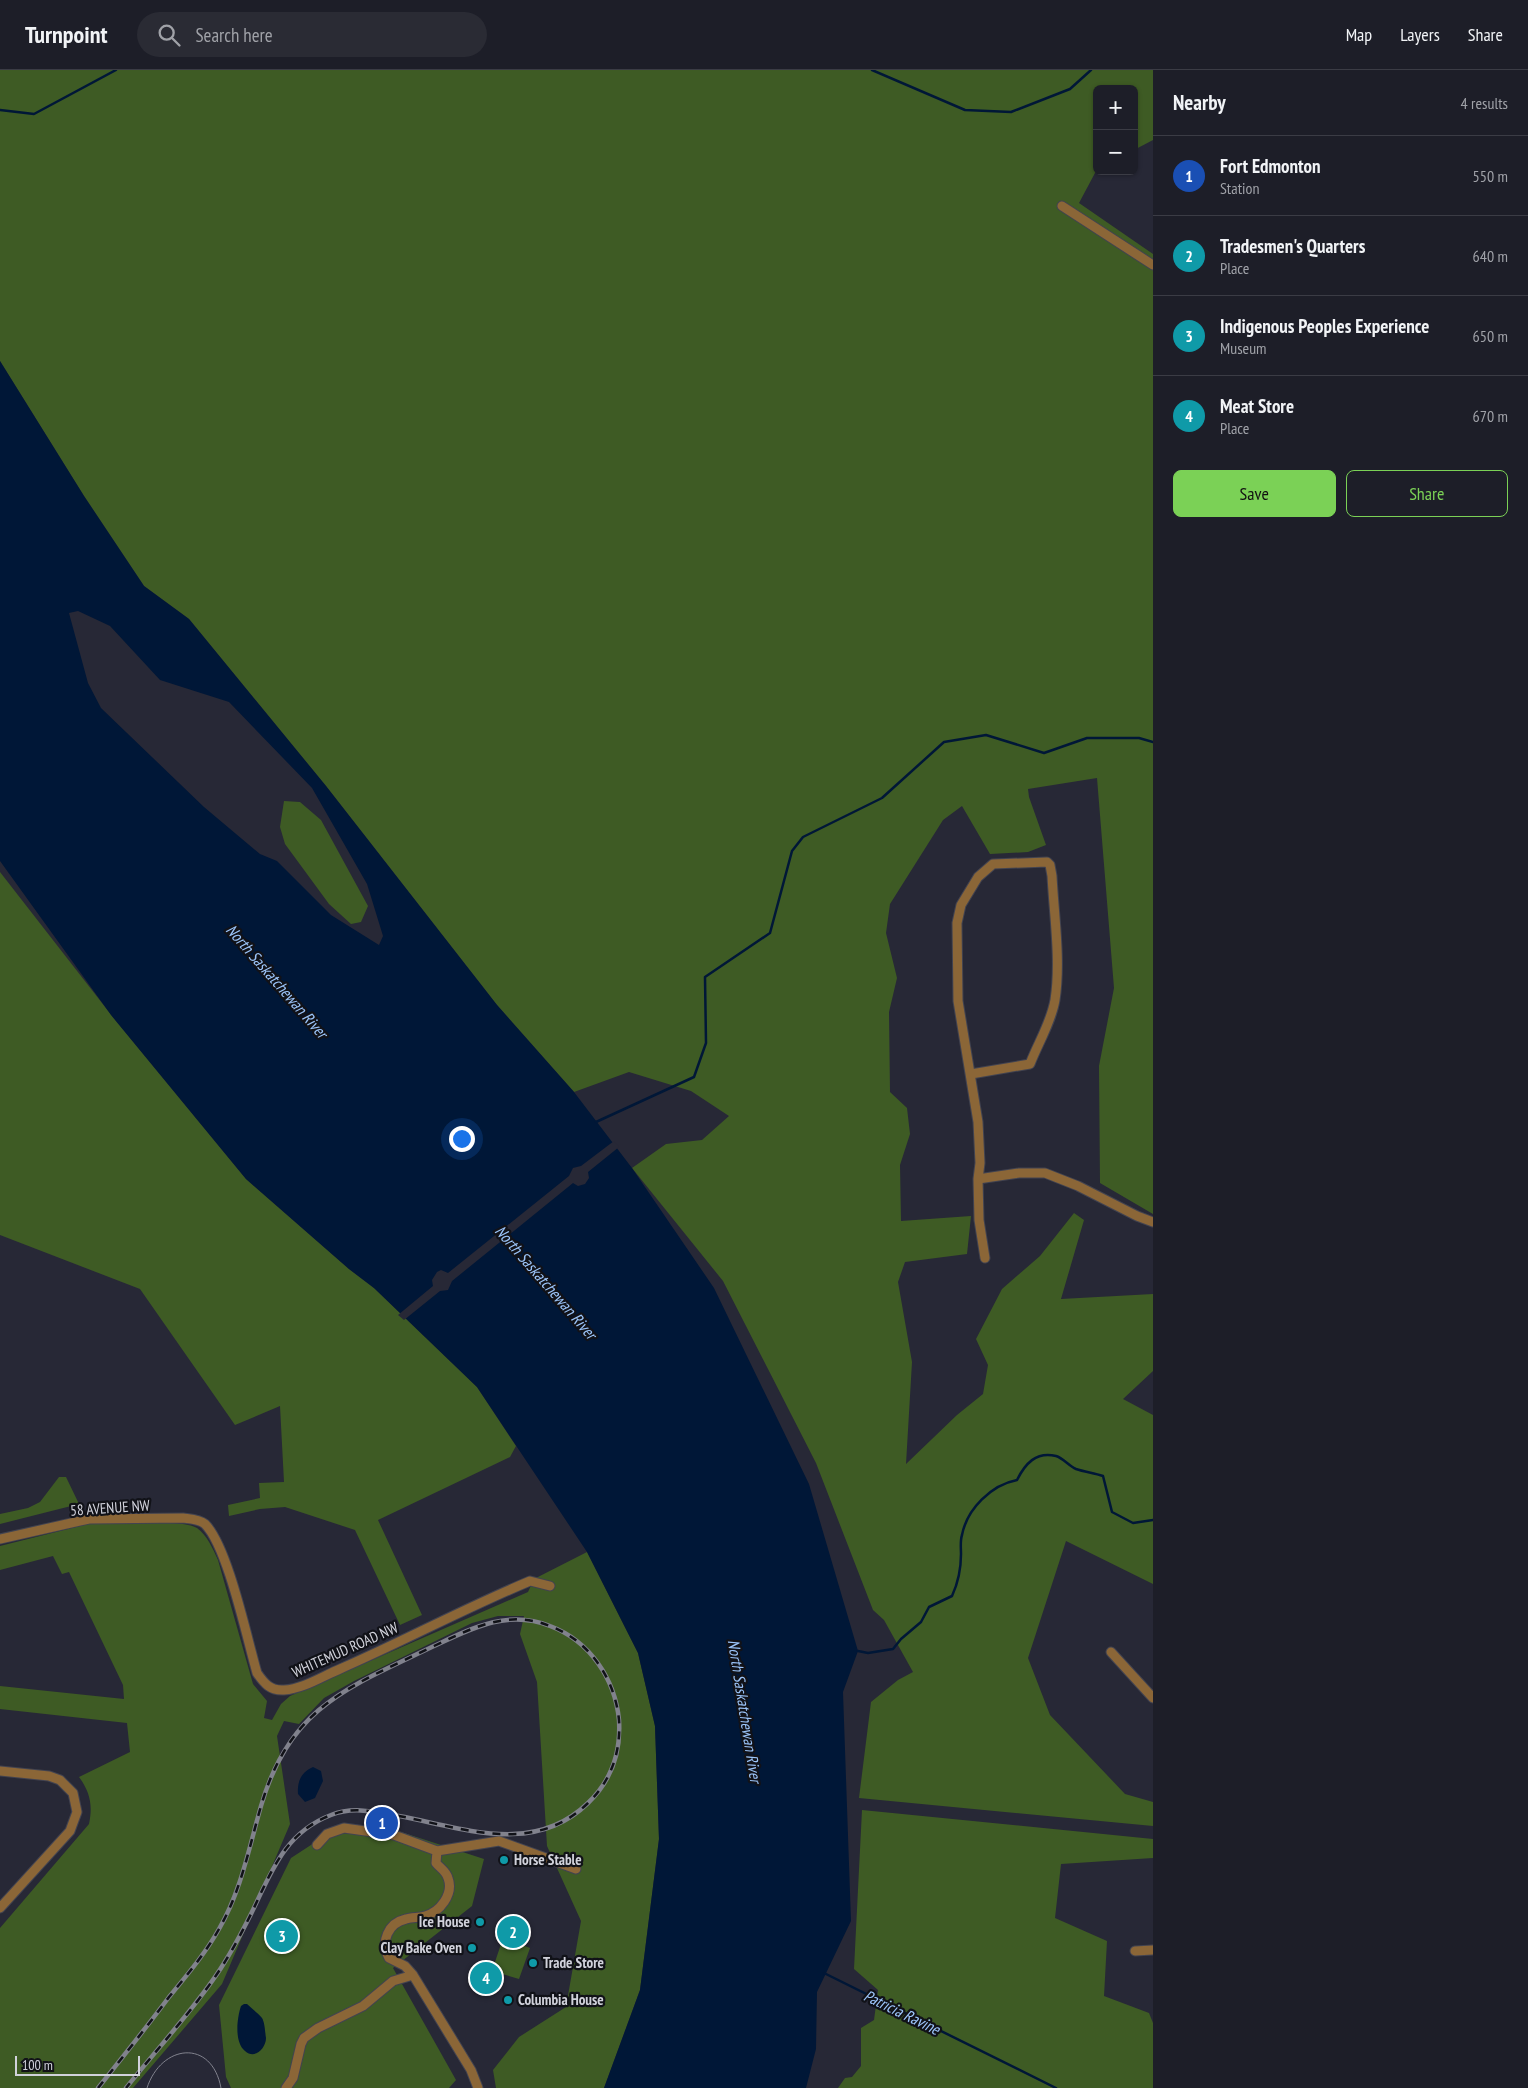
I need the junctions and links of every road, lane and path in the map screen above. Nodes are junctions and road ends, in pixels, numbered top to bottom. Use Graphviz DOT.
graph roads {
  1 [pos="1062,206"];
  2 [pos="1153,265"];
  3 [pos="971,1074"];
  4 [pos="978,1179"];
  5 [pos="1153,1222"];
  6 [pos="984,1258"];
  7 [pos="193,1519"];
  8 [pos="0,1539"];
  9 [pos="550,1586"];
  10 [pos="1111,1652"];
  11 [pos="1153,1698"];
  12 [pos="0,1771"];
  13 [pos="317,1845"];
  14 [pos="437,1852"];
  15 [pos="576,1868"];
  16 [pos="0,1908"];
  17 [pos="1153,1950"];
  18 [pos="1135,1951"];
  19 [pos="413,1976"];
  20 [pos="286,2088"];
  21 [pos="478,2088"];
  1 -- 2 [label="street"];
  3 -- 3 [label="street"];
  3 -- 4 [label="street"];
  4 -- 5 [label="street"];
  4 -- 6 [label="street"];
  7 -- 8 [label="street, 58 AVENUE NW"];
  7 -- 9 [label="street, WHITEMUD ROAD NW"];
  10 -- 11 [label="street"];
  12 -- 16 [label="street"];
  13 -- 14 [label="street"];
  14 -- 15 [label="street"];
  14 -- 19 [label="street"];
  17 -- 18 [label="street"];
  19 -- 20 [label="street"];
  19 -- 21 [label="street"];
}
